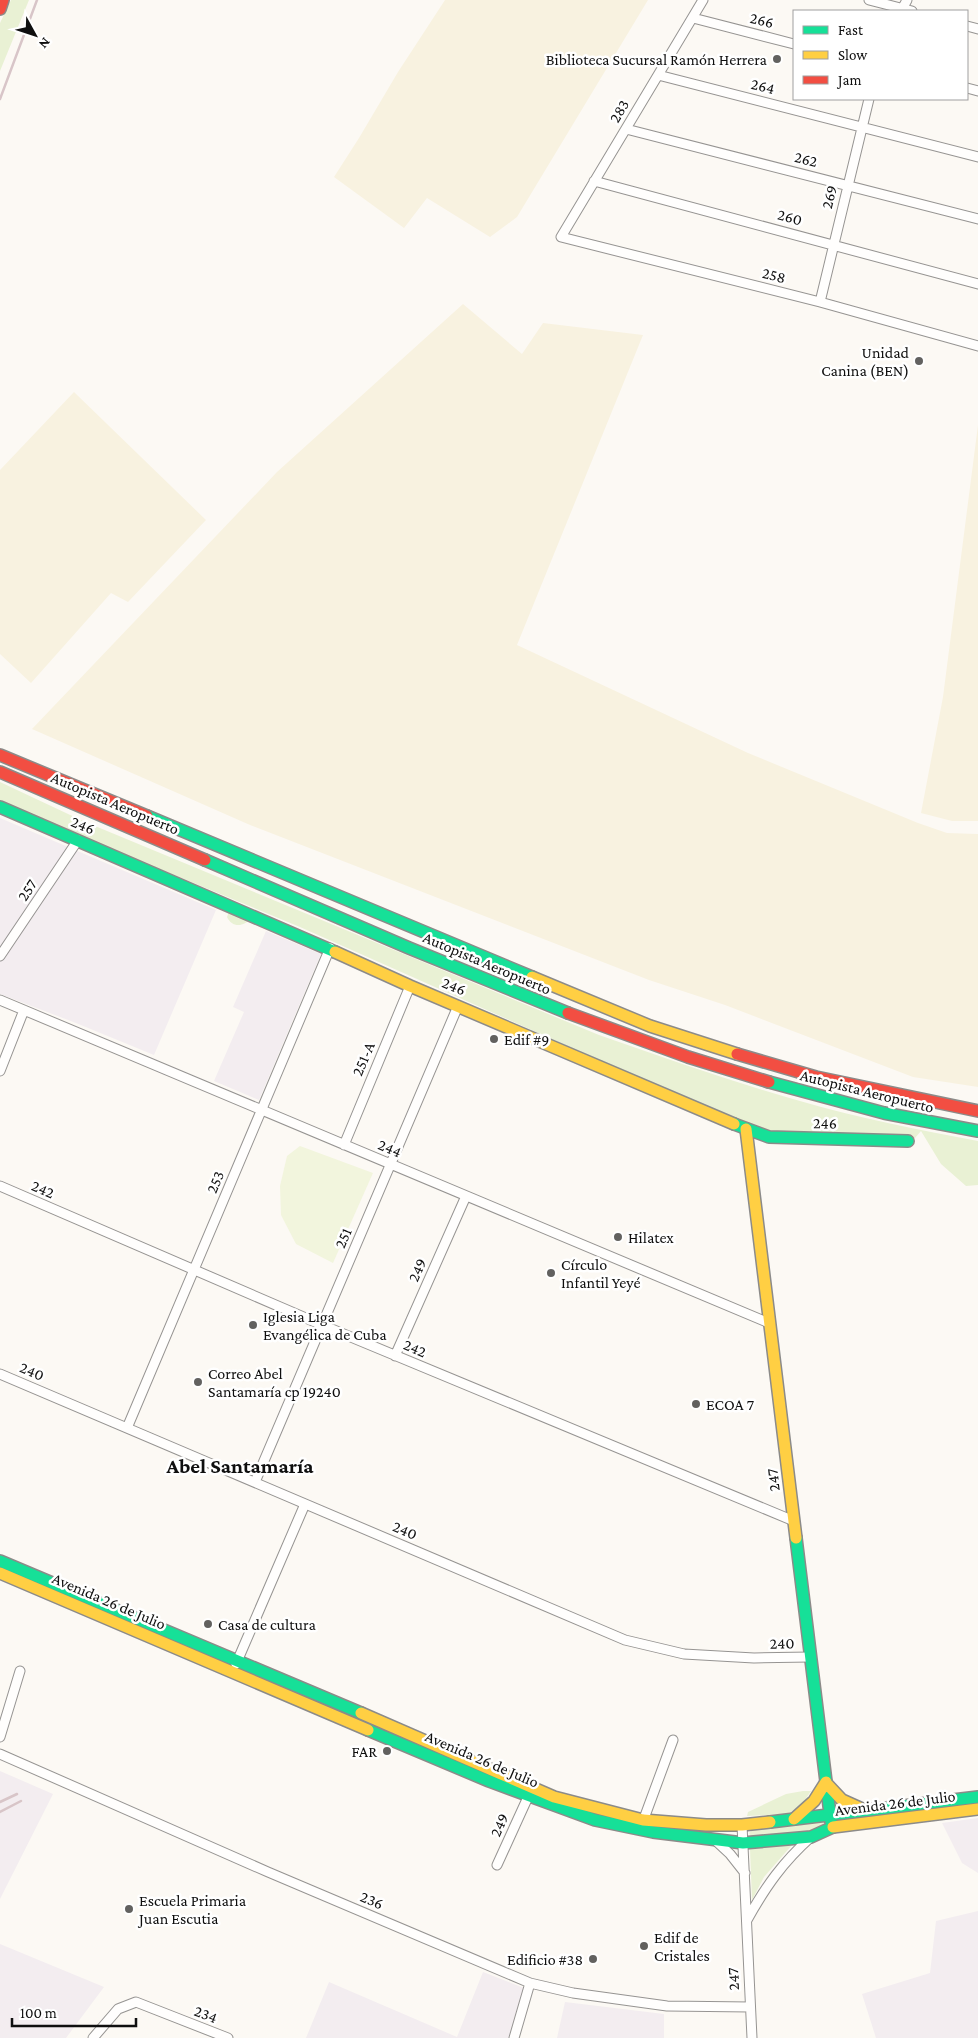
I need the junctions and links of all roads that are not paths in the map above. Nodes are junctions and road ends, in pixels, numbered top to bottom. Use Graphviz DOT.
graph roads {
  1 [pos="3,0"];
  2 [pos="703,0"];
  3 [pos="869,0"];
  4 [pos="907,0"];
  5 [pos="0,9"];
  6 [pos="902,10"];
  7 [pos="693,18"];
  8 [pos="793,44"];
  9 [pos="658,75"];
  10 [pos="869,100"];
  11 [pos="861,126"];
  12 [pos="626,128"];
  13 [pos="978,156"];
  14 [pos="594,181"];
  15 [pos="848,184"];
  16 [pos="978,219"];
  17 [pos="561,237"];
  18 [pos="833,244"];
  19 [pos="978,284"];
  20 [pos="820,302"];
  21 [pos="978,346"];
  22 [pos="0,755"];
  23 [pos="0,772"];
  24 [pos="0,807"];
  25 [pos="78,840"];
  26 [pos="330,948"];
  27 [pos="0,956"];
  28 [pos="410,986"];
  29 [pos="0,1000"];
  30 [pos="458,1006"];
  31 [pos="24,1010"];
  32 [pos="0,1071"];
  33 [pos="262,1110"];
  34 [pos="978,1111"];
  35 [pos="746,1129"];
  36 [pos="978,1131"];
  37 [pos="908,1141"];
  38 [pos="344,1145"];
  39 [pos="390,1164"];
  40 [pos="0,1186"];
  41 [pos="466,1196"];
  42 [pos="194,1270"];
  43 [pos="769,1323"];
  44 [pos="322,1325"];
  45 [pos="395,1356"];
  46 [pos="0,1374"];
  47 [pos="127,1428"];
  48 [pos="255,1482"];
  49 [pos="305,1504"];
  50 [pos="794,1521"];
  51 [pos="0,1561"];
  52 [pos="0,1573"];
  53 [pos="55,1590"];
  54 [pos="810,1657"];
  55 [pos="235,1666"];
  56 [pos="20,1672"];
  57 [pos="0,1737"];
  58 [pos="673,1740"];
  59 [pos="0,1754"];
  60 [pos="826,1782"];
  61 [pos="528,1797"];
  62 [pos="978,1797"];
  63 [pos="978,1809"];
  64 [pos="864,1810"];
  65 [pos="830,1815"];
  66 [pos="793,1820"];
  67 [pos="642,1824"];
  68 [pos="742,1825"];
  69 [pos="831,1827"];
  70 [pos="811,1837"];
  71 [pos="715,1841"];
  72 [pos="743,1843"];
  73 [pos="497,1865"];
  74 [pos="745,1873"];
  75 [pos="747,1920"];
  76 [pos="530,1982"];
  77 [pos="750,2007"];
  78 [pos="93,2038"];
  79 [pos="228,2038"];
  80 [pos="514,2038"];
  81 [pos="752,2038"];
  1 -- 5 [label="main road"];
  2 -- 7 [label="street, 283"];
  3 -- 6 [label="street"];
  4 -- 6 [label="street"];
  7 -- 8 [label="street, 266"];
  7 -- 9 [label="street, 283"];
  9 -- 11 [label="street, 264"];
  9 -- 12 [label="street, 283"];
  10 -- 11 [label="street, 269"];
  11 -- 13 [label="street, 264"];
  11 -- 15 [label="street, 269"];
  12 -- 14 [label="street, 283"];
  12 -- 15 [label="street, 262"];
  14 -- 17 [label="street, 283"];
  14 -- 18 [label="street, 260"];
  15 -- 16 [label="street, 262"];
  15 -- 18 [label="street, 269"];
  17 -- 20 [label="street, 258"];
  18 -- 19 [label="street, 260"];
  18 -- 20 [label="street, 269"];
  20 -- 21 [label="street, 258"];
  22 -- 34 [label="main road, Autopista Aeropuerto"];
  23 -- 36 [label="main road, Autopista Aeropuerto"];
  24 -- 25 [label="main road, 246"];
  25 -- 26 [label="main road, 246"];
  25 -- 27 [label="street, 257"];
  26 -- 28 [label="main road, 246"];
  26 -- 33 [label="street, 253"];
  28 -- 30 [label="main road, 246"];
  28 -- 38 [label="street, 251-A"];
  29 -- 31 [label="street, 244"];
  30 -- 35 [label="main road, 246"];
  30 -- 39 [label="street, 251"];
  31 -- 32 [label="street"];
  31 -- 33 [label="street, 244"];
  33 -- 38 [label="street, 244"];
  33 -- 42 [label="street, 253"];
  35 -- 37 [label="main road, 246"];
  35 -- 43 [label="main road, 247"];
  38 -- 39 [label="street, 244"];
  39 -- 41 [label="street, 244"];
  39 -- 44 [label="street, 251"];
  40 -- 42 [label="street, 242"];
  41 -- 43 [label="street, 244"];
  41 -- 45 [label="street, 249"];
  42 -- 44 [label="street, 242"];
  42 -- 47 [label="street, 253"];
  43 -- 50 [label="main road, 247"];
  44 -- 45 [label="street, 242"];
  44 -- 48 [label="street, 251"];
  45 -- 50 [label="street, 242"];
  46 -- 47 [label="street, 240"];
  47 -- 48 [label="street, 240"];
  48 -- 49 [label="street, 240"];
  49 -- 54 [label="street, 240"];
  49 -- 55 [label="street"];
  50 -- 54 [label="main road, 247"];
  51 -- 53 [label="main road, Avenida 26 de Julio"];
  52 -- 53 [label="main road, Avenida 26 de Julio"];
  53 -- 55 [label="main road, Avenida 26 de Julio"];
  54 -- 60 [label="main road, 247"];
  55 -- 61 [label="main road, Avenida 26 de Julio"];
  55 -- 67 [label="main road, Avenida 26 de Julio"];
  56 -- 57 [label="street"];
  58 -- 67 [label="street"];
  59 -- 76 [label="street, 236"];
  60 -- 64 [label="main road"];
  60 -- 65 [label="main road, 247"];
  60 -- 66 [label="main road"];
  61 -- 67 [label="main road, Avenida 26 de Julio"];
  61 -- 73 [label="street, 249"];
  62 -- 64 [label="main road, Avenida 26 de Julio"];
  63 -- 69 [label="main road, Avenida 26 de Julio"];
  64 -- 65 [label="main road, Avenida 26 de Julio"];
  65 -- 66 [label="main road, Avenida 26 de Julio"];
  65 -- 69 [label="main road, 247"];
  66 -- 68 [label="main road, Avenida 26 de Julio"];
  67 -- 68 [label="main road, Avenida 26 de Julio"];
  67 -- 71 [label="main road, Avenida 26 de Julio"];
  68 -- 72 [label="street, 247"];
  69 -- 70 [label="main road, Avenida 26 de Julio"];
  70 -- 72 [label="main road, Avenida 26 de Julio"];
  70 -- 75 [label="street"];
  71 -- 72 [label="main road, Avenida 26 de Julio"];
  71 -- 74 [label="street"];
  72 -- 74 [label="street, 247"];
  74 -- 75 [label="street, 247"];
  75 -- 77 [label="street, 247"];
  76 -- 77 [label="street, 236"];
  76 -- 80 [label="street"];
  77 -- 81 [label="street, 247"];
  78 -- 79 [label="street, 234"];
}
